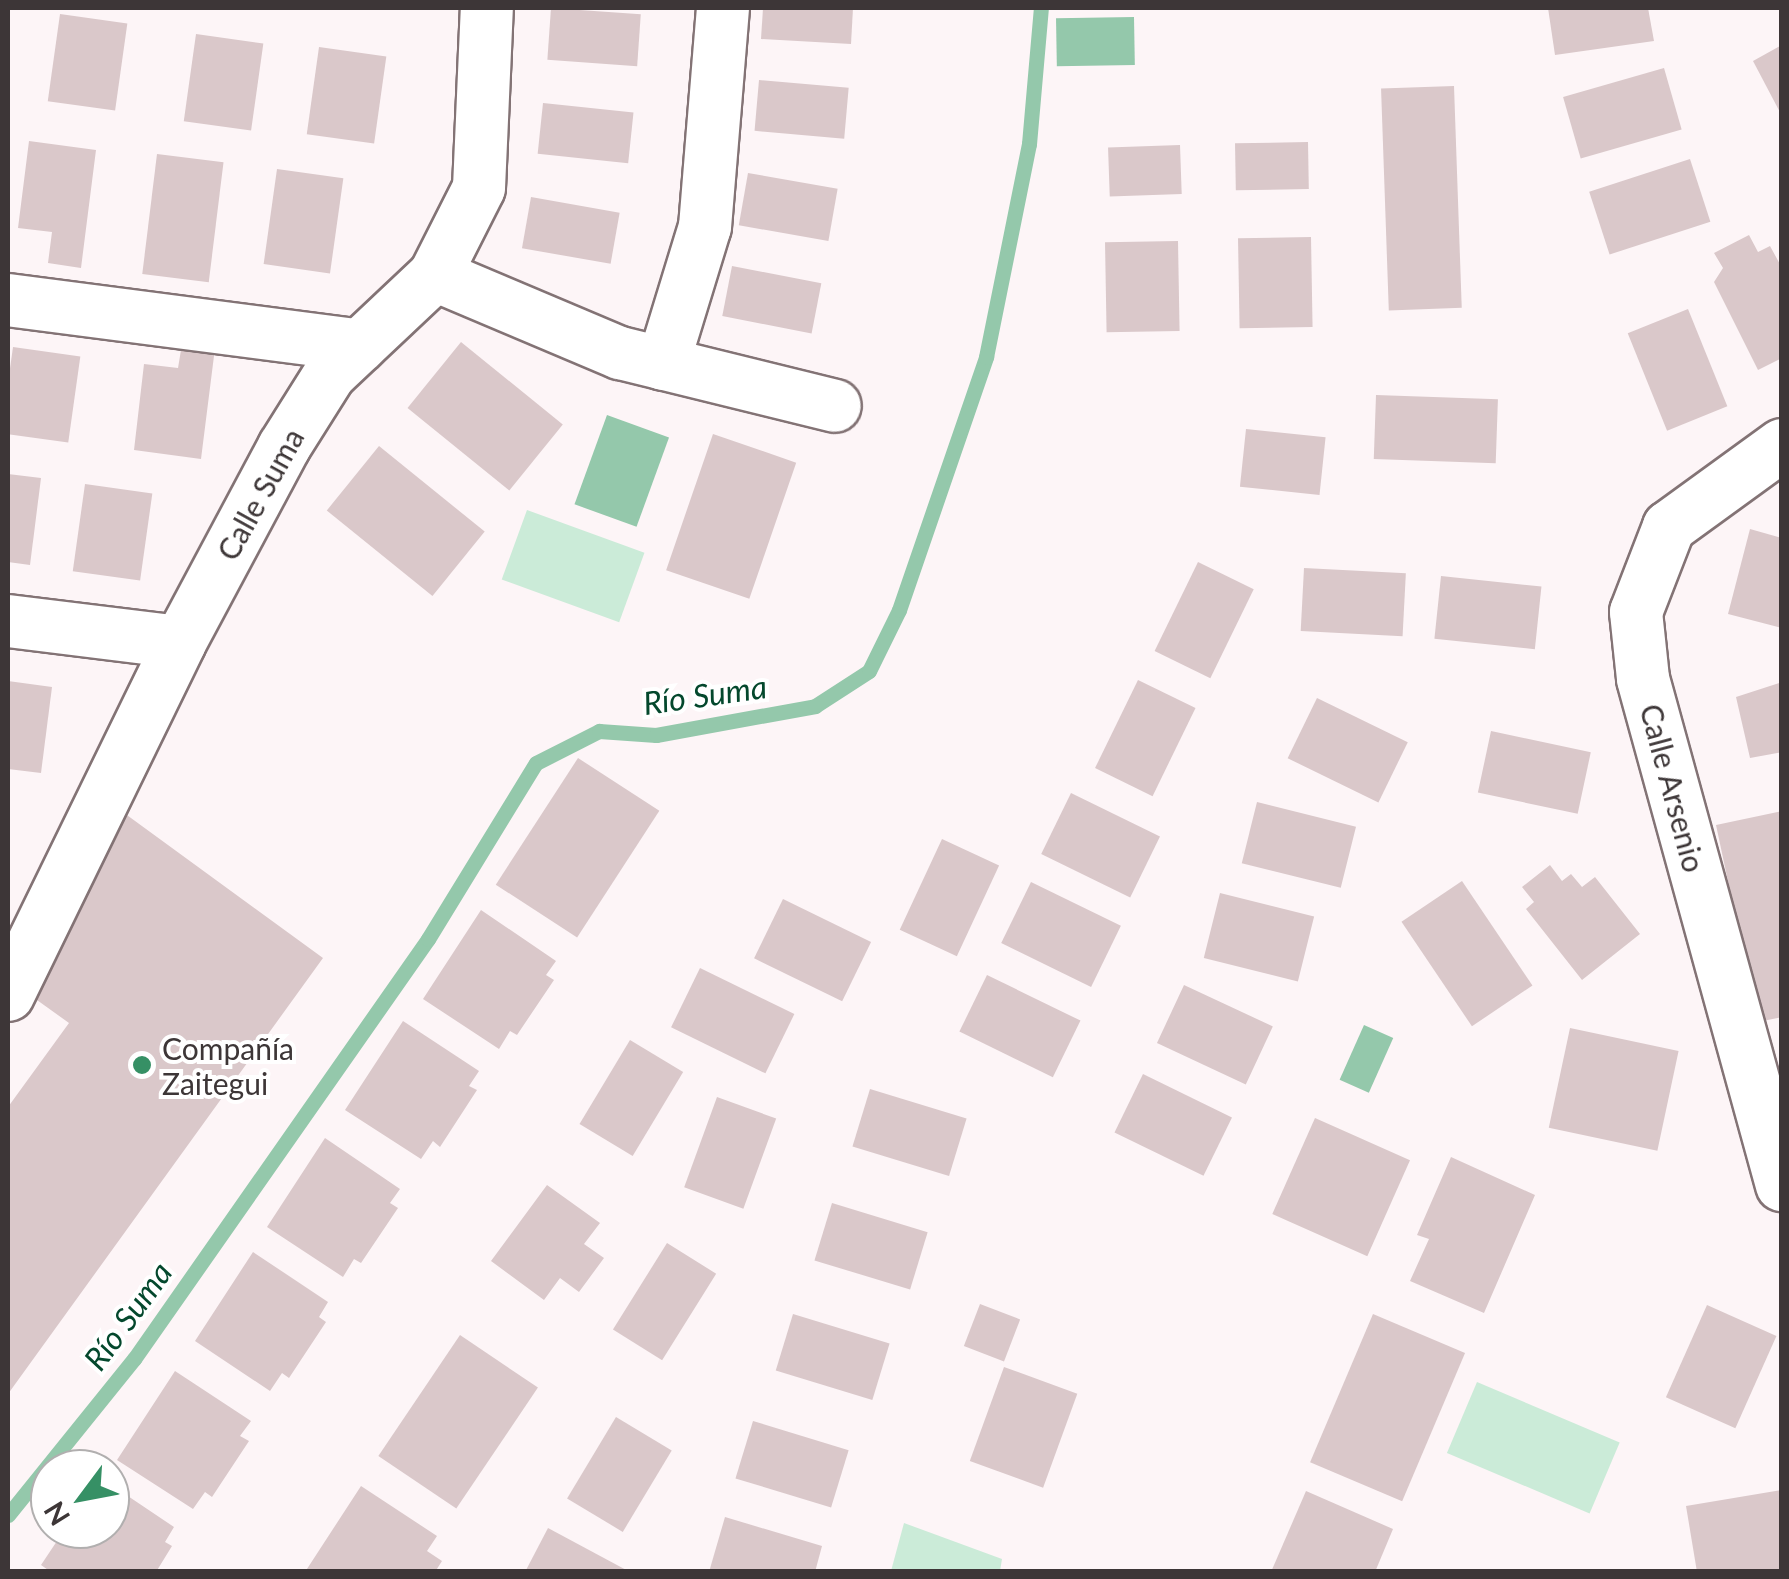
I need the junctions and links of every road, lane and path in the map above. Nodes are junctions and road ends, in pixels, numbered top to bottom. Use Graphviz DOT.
graph roads {
  1 [pos="478,8"];
  2 [pos="723,8"];
  3 [pos="435,275"];
  4 [pos="8,300"];
  5 [pos="360,346"];
  6 [pos="663,364"];
  7 [pos="835,406"];
  8 [pos="1782,444"];
  9 [pos="8,621"];
  10 [pos="180,642"];
  11 [pos="8,995"];
  12 [pos="1782,1185"];
  1 -- 3 [label="street, Calle Suma"];
  2 -- 6 [label="street"];
  3 -- 5 [label="street, Calle Suma"];
  3 -- 6 [label="street"];
  4 -- 5 [label="street"];
  5 -- 10 [label="street, Calle Suma"];
  6 -- 7 [label="street"];
  8 -- 12 [label="street, Calle Arsenio"];
  9 -- 10 [label="street"];
  10 -- 11 [label="street, Calle Suma"];
}
